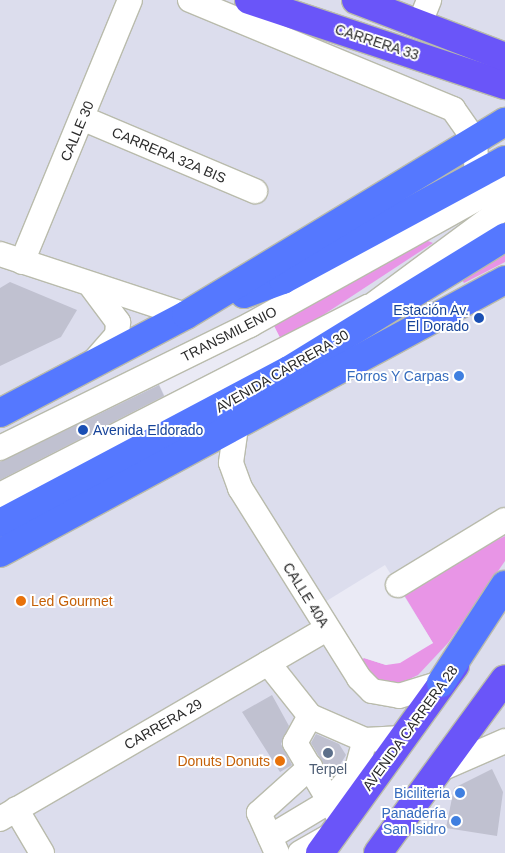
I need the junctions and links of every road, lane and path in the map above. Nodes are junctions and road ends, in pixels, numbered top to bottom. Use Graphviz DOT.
graph roads {
  1 [pos="130,0"];
  2 [pos="190,0"];
  3 [pos="249,0"];
  4 [pos="356,0"];
  5 [pos="429,0"];
  6 [pos="419,25"];
  7 [pos="505,57"];
  8 [pos="505,85"];
  9 [pos="82,118"];
  10 [pos="505,122"];
  11 [pos="475,141"];
  12 [pos="505,160"];
  13 [pos="477,176"];
  14 [pos="505,183"];
  15 [pos="255,191"];
  16 [pos="505,207"];
  17 [pos="454,211"];
  18 [pos="505,226"];
  19 [pos="505,237"];
  20 [pos="0,254"];
  21 [pos="22,262"];
  22 [pos="505,280"];
  23 [pos="92,287"];
  24 [pos="468,300"];
  25 [pos="373,305"];
  26 [pos="186,315"];
  27 [pos="88,366"];
  28 [pos="290,370"];
  29 [pos="0,413"];
  30 [pos="236,427"];
  31 [pos="0,448"];
  32 [pos="0,495"];
  33 [pos="505,520"];
  34 [pos="0,523"];
  35 [pos="0,553"];
  36 [pos="505,585"];
  37 [pos="398,586"];
  38 [pos="505,606"];
  39 [pos="327,629"];
  40 [pos="268,663"];
  41 [pos="505,679"];
  42 [pos="441,683"];
  43 [pos="310,716"];
  44 [pos="402,738"];
  45 [pos="365,740"];
  46 [pos="505,741"];
  47 [pos="310,768"];
  48 [pos="441,769"];
  49 [pos="8,814"];
  50 [pos="332,827"];
  51 [pos="274,845"];
  52 [pos="42,853"];
  53 [pos="300,853"];
  54 [pos="378,853"];
  1 -- 9 [label="street, CALLE 30"];
  2 -- 11 [label="street"];
  3 -- 8 [label="main road, CARRERA 33"];
  4 -- 6 [label="main road, CARRERA 33"];
  5 -- 6 [label="street"];
  6 -- 7 [label="main road, CARRERA 33"];
  9 -- 15 [label="street, CARRERA 32A BIS"];
  9 -- 21 [label="street, CALLE 30"];
  10 -- 11 [label="highway"];
  11 -- 13 [label="street"];
  11 -- 26 [label="highway"];
  12 -- 13 [label="highway"];
  13 -- 17 [label="street, TRANSMILENIO"];
  13 -- 26 [label="highway"];
  14 -- 17 [label="street, TRANSMILENIO"];
  16 -- 25 [label="street"];
  17 -- 31 [label="street, TRANSMILENIO"];
  18 -- 25 [label="street"];
  19 -- 28 [label="highway, AVENIDA CARRERA 30"];
  20 -- 21 [label="street"];
  21 -- 23 [label="street"];
  22 -- 24 [label="highway, AVENIDA CARRERA 30"];
  23 -- 26 [label="street"];
  23 -- 27 [label="street"];
  24 -- 28 [label="highway"];
  24 -- 30 [label="highway, AVENIDA CARRERA 30"];
  25 -- 32 [label="street"];
  26 -- 27 [label="highway"];
  27 -- 29 [label="highway"];
  28 -- 34 [label="highway, AVENIDA CARRERA 30"];
  30 -- 35 [label="highway, AVENIDA CARRERA 30"];
  30 -- 39 [label="street, CALLE 40A"];
  33 -- 37 [label="street"];
  36 -- 42 [label="highway"];
  38 -- 42 [label="main road, AVENIDA CARRERA 28"];
  39 -- 40 [label="street, CARRERA 29"];
  39 -- 42 [label="street, CALLE 40A"];
  40 -- 43 [label="street"];
  40 -- 49 [label="street, CARRERA 29"];
  41 -- 48 [label="main road"];
  42 -- 44 [label="main road, AVENIDA CARRERA 28"];
  43 -- 45 [label="street"];
  43 -- 47 [label="street"];
  44 -- 45 [label="street"];
  44 -- 50 [label="main road, AVENIDA CARRERA 28"];
  45 -- 50 [label="street"];
  46 -- 48 [label="street"];
  47 -- 50 [label="street"];
  47 -- 51 [label="street"];
  48 -- 54 [label="main road"];
  49 -- 52 [label="street"];
  50 -- 51 [label="street"];
  50 -- 53 [label="street"];
}
